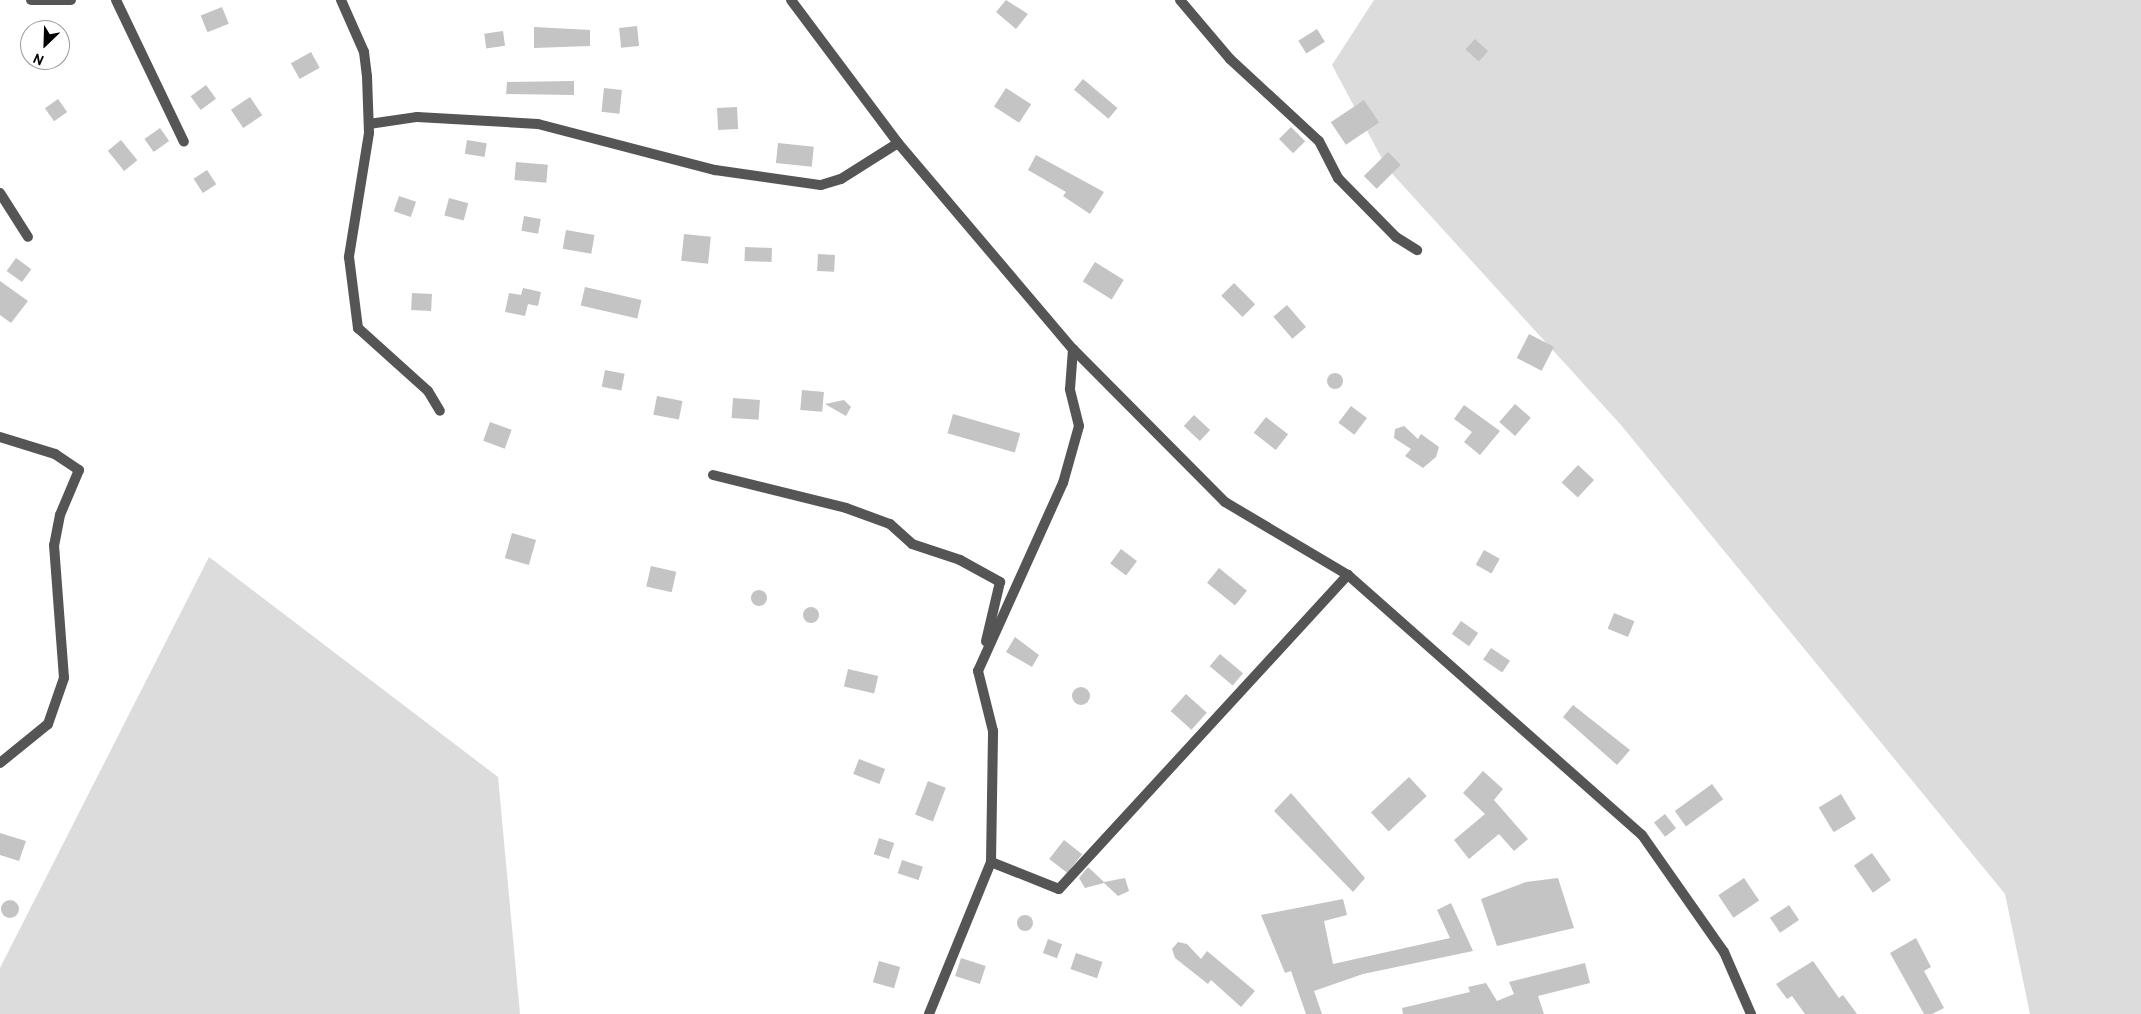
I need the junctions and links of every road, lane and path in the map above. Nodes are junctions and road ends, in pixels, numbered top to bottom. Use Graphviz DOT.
graph roads {
  1 [pos="31,0"];
  2 [pos="71,0"];
  3 [pos="116,0"];
  4 [pos="341,0"];
  5 [pos="791,0"];
  6 [pos="1180,0"];
  7 [pos="369,124"];
  8 [pos="184,142"];
  9 [pos="898,143"];
  10 [pos="0,193"];
  11 [pos="28,237"];
  12 [pos="1417,250"];
  13 [pos="1073,349"];
  14 [pos="440,410"];
  15 [pos="0,437"];
  16 [pos="712,475"];
  17 [pos="1348,575"];
  18 [pos="978,671"];
  19 [pos="0,763"];
  20 [pos="990,862"];
  21 [pos="929,1014"];
  22 [pos="1752,1014"];
  1 -- 2 [label="street"];
  3 -- 8 [label="street"];
  4 -- 7 [label="street"];
  5 -- 9 [label="street"];
  6 -- 12 [label="street"];
  7 -- 9 [label="street"];
  7 -- 14 [label="street"];
  9 -- 13 [label="street"];
  10 -- 11 [label="street"];
  13 -- 17 [label="street"];
  13 -- 18 [label="street"];
  15 -- 19 [label="street"];
  16 -- 18 [label="street"];
  17 -- 20 [label="street"];
  17 -- 22 [label="street"];
  18 -- 20 [label="street"];
  20 -- 21 [label="street"];
}
